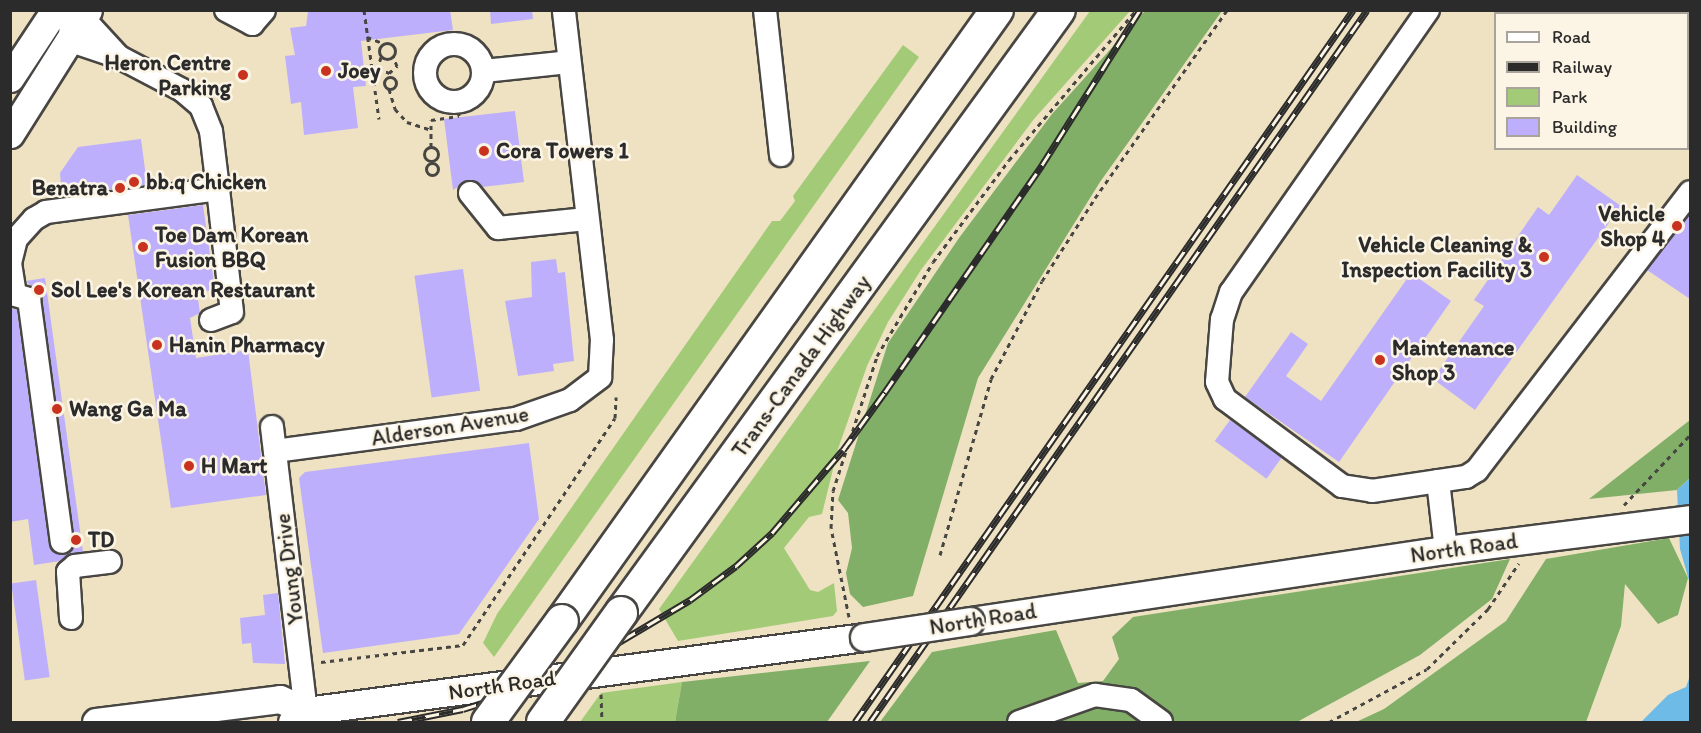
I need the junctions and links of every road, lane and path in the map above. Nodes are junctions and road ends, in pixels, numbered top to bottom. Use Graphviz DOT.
graph roads {
  1 [pos="55,10"];
  2 [pos="226,10"];
  3 [pos="264,10"];
  4 [pos="364,10"];
  5 [pos="564,10"];
  6 [pos="765,10"];
  7 [pos="997,10"];
  8 [pos="1059,10"];
  9 [pos="1136,10"];
  10 [pos="1227,10"];
  11 [pos="1428,10"];
  12 [pos="79,20"];
  13 [pos="367,37"];
  14 [pos="383,43"];
  15 [pos="393,56"];
  16 [pos="381,57"];
  17 [pos="569,62"];
  18 [pos="484,71"];
  19 [pos="388,75"];
  20 [pos="10,78"];
  21 [pos="384,84"];
  22 [pos="374,87"];
  23 [pos="389,89"];
  24 [pos="457,102"];
  25 [pos="379,119"];
  26 [pos="431,130"];
  27 [pos="10,134"];
  28 [pos="431,147"];
  29 [pos="781,155"];
  30 [pos="218,189"];
  31 [pos="1690,192"];
  32 [pos="470,193"];
  33 [pos="587,219"];
  34 [pos="10,263"];
  35 [pos="211,320"];
  36 [pos="616,397"];
  37 [pos="272,427"];
  38 [pos="1690,435"];
  39 [pos="275,451"];
  40 [pos="1438,481"];
  41 [pos="1690,519"];
  42 [pos="1599,530"];
  43 [pos="62,542"];
  44 [pos="1446,550"];
  45 [pos="940,555"];
  46 [pos="110,562"];
  47 [pos="1520,562"];
  48 [pos="846,595"];
  49 [pos="71,618"];
  50 [pos="321,662"];
  51 [pos="599,671"];
  52 [pos="302,719"];
  53 [pos="120,721"];
  54 [pos="488,723"];
  55 [pos="543,723"];
  56 [pos="602,723"];
  57 [pos="1019,723"];
  58 [pos="1161,723"];
  59 [pos="1329,723"];
  1 -- 20 [label="main road"];
  2 -- 3 [label="street"];
  4 -- 13 [label="path"];
  5 -- 17 [label="street, Alderson Avenue"];
  6 -- 29 [label="street"];
  7 -- 54 [label="highway, Trans-Canada Highway, bridge"];
  8 -- 55 [label="highway, Trans-Canada Highway, bridge"];
  9 -- 48 [label="path"];
  10 -- 45 [label="path"];
  11 -- 40 [label="street"];
  12 -- 27 [label="main road"];
  12 -- 30 [label="street"];
  13 -- 14 [label="path"];
  13 -- 22 [label="path"];
  14 -- 15 [label="path"];
  14 -- 16 [label="path"];
  15 -- 16 [label="path"];
  15 -- 19 [label="path"];
  16 -- 19 [label="path"];
  17 -- 18 [label="street"];
  17 -- 33 [label="street, Alderson Avenue"];
  18 -- 24 [label="street"];
  18 -- 24 [label="street"];
  19 -- 21 [label="path"];
  19 -- 23 [label="path"];
  21 -- 22 [label="path"];
  21 -- 23 [label="path"];
  22 -- 25 [label="path"];
  23 -- 26 [label="path"];
  24 -- 26 [label="path"];
  26 -- 28 [label="path"];
  28 -- 28 [label="path"];
  30 -- 34 [label="street"];
  30 -- 35 [label="street"];
  31 -- 40 [label="street"];
  32 -- 33 [label="street"];
  33 -- 39 [label="street, Alderson Avenue"];
  34 -- 43 [label="street"];
  36 -- 50 [label="path"];
  37 -- 39 [label="street, Young Drive"];
  38 -- 42 [label="path"];
  39 -- 52 [label="street, Young Drive"];
  40 -- 44 [label="street"];
  41 -- 42 [label="main road, North Road"];
  42 -- 44 [label="main road, North Road"];
  44 -- 51 [label="main road, North Road, bridge"];
  46 -- 49 [label="street"];
  47 -- 59 [label="path"];
  51 -- 52 [label="main road, North Road"];
  51 -- 56 [label="path"];
  52 -- 53 [label="main road"];
  57 -- 58 [label="street"];
}
